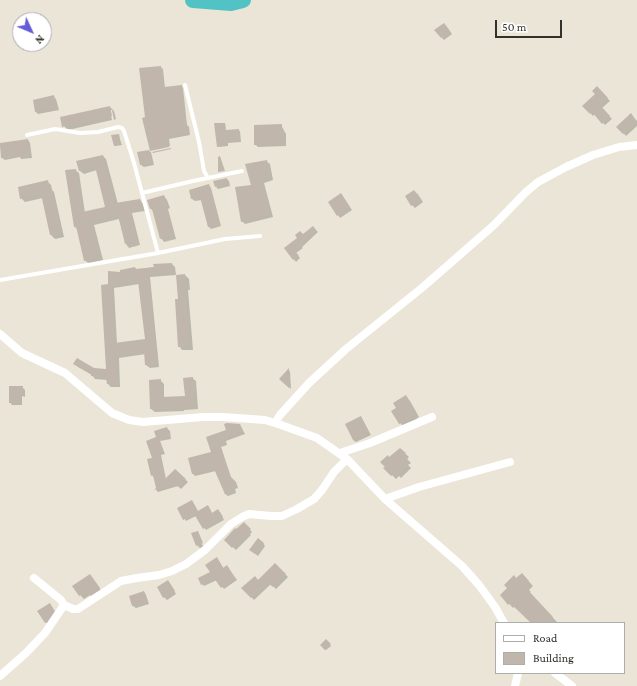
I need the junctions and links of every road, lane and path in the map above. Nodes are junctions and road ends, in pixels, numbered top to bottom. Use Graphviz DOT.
graph roads {
  1 [pos="185,85"];
  2 [pos="27,135"];
  3 [pos="637,145"];
  4 [pos="242,171"];
  5 [pos="208,178"];
  6 [pos="142,193"];
  7 [pos="260,236"];
  8 [pos="158,253"];
  9 [pos="0,280"];
  10 [pos="0,334"];
  11 [pos="432,417"];
  12 [pos="275,423"];
  13 [pos="340,453"];
  14 [pos="347,459"];
  15 [pos="510,462"];
  16 [pos="385,499"];
  17 [pos="34,578"];
  18 [pos="64,605"];
  19 [pos="503,622"];
  20 [pos="518,674"];
  21 [pos="556,674"];
  22 [pos="0,676"];
  23 [pos="515,686"];
  24 [pos="572,686"];
  1 -- 5 [label="lane"];
  2 -- 6 [label="lane"];
  3 -- 12 [label="street"];
  4 -- 5 [label="lane"];
  5 -- 6 [label="lane"];
  6 -- 8 [label="lane"];
  7 -- 8 [label="lane"];
  8 -- 9 [label="lane"];
  10 -- 12 [label="street"];
  11 -- 13 [label="street"];
  12 -- 13 [label="street"];
  13 -- 14 [label="street"];
  14 -- 16 [label="street"];
  14 -- 18 [label="street"];
  15 -- 16 [label="street"];
  16 -- 19 [label="street"];
  17 -- 18 [label="street"];
  18 -- 22 [label="street"];
  20 -- 23 [label="street"];
  21 -- 24 [label="street"];
}
